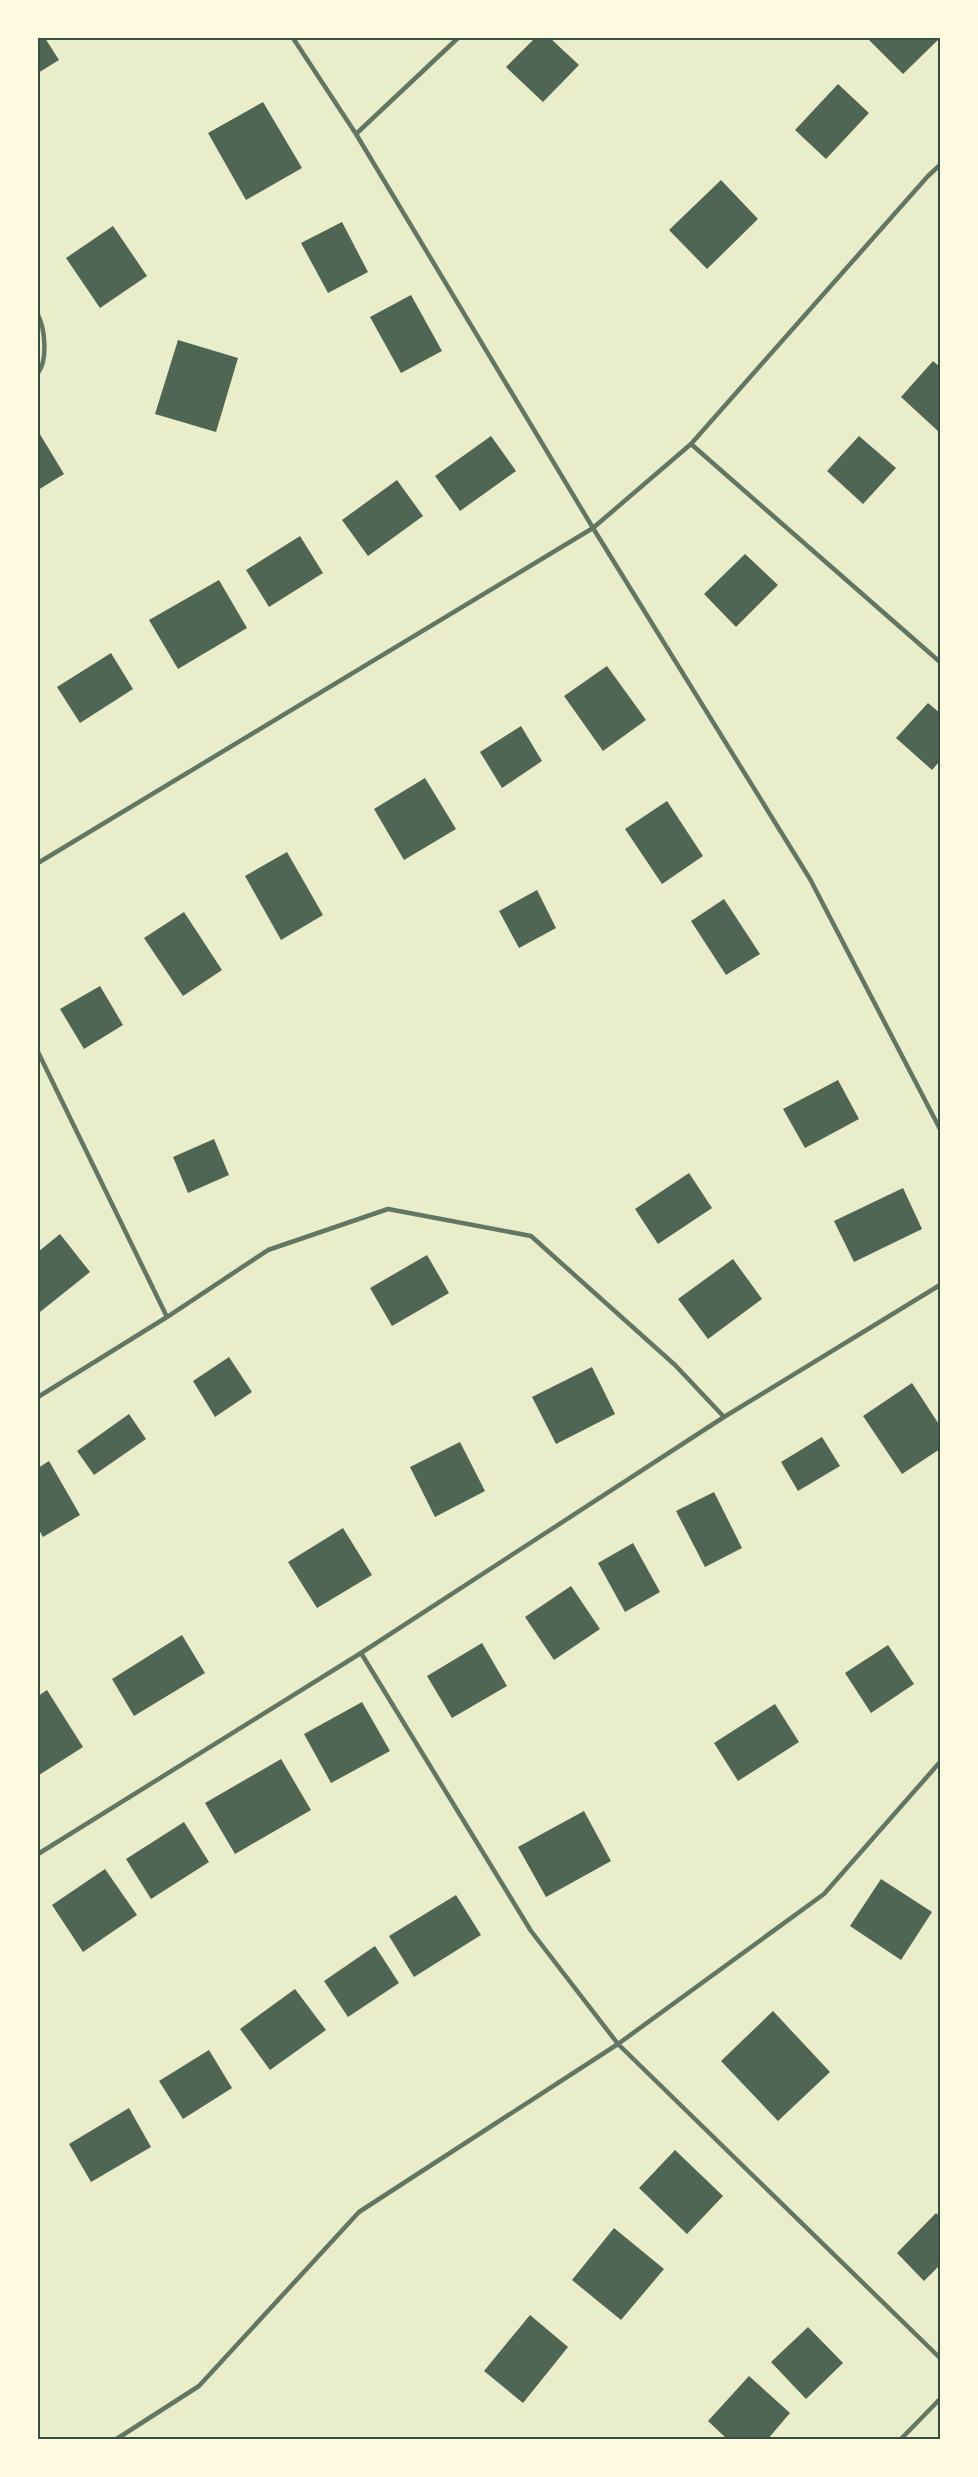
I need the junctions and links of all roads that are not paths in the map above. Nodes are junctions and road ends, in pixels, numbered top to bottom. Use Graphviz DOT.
graph roads {
  1 [pos="293,38"];
  2 [pos="458,38"];
  3 [pos="356,134"];
  4 [pos="940,165"];
  5 [pos="38,315"];
  6 [pos="38,373"];
  7 [pos="691,444"];
  8 [pos="593,528"];
  9 [pos="940,662"];
  10 [pos="38,862"];
  11 [pos="38,1052"];
  12 [pos="940,1129"];
  13 [pos="940,1285"];
  14 [pos="167,1317"];
  15 [pos="38,1397"];
  16 [pos="724,1417"];
  17 [pos="361,1653"];
  18 [pos="940,1762"];
  19 [pos="38,1854"];
  20 [pos="618,2044"];
  21 [pos="940,2358"];
  22 [pos="940,2399"];
  23 [pos="114,2439"];
  24 [pos="900,2439"];
  1 -- 3 [label="lane"];
  2 -- 3 [label="lane"];
  3 -- 8 [label="lane"];
  4 -- 7 [label="lane"];
  5 -- 6 [label="lane"];
  7 -- 8 [label="lane"];
  7 -- 9 [label="lane"];
  8 -- 10 [label="lane"];
  8 -- 12 [label="lane"];
  11 -- 14 [label="lane"];
  13 -- 16 [label="lane"];
  14 -- 15 [label="lane"];
  14 -- 16 [label="lane"];
  16 -- 17 [label="lane"];
  17 -- 19 [label="lane"];
  17 -- 20 [label="lane"];
  18 -- 20 [label="lane"];
  20 -- 21 [label="lane"];
  20 -- 23 [label="lane"];
  22 -- 24 [label="lane"];
}
